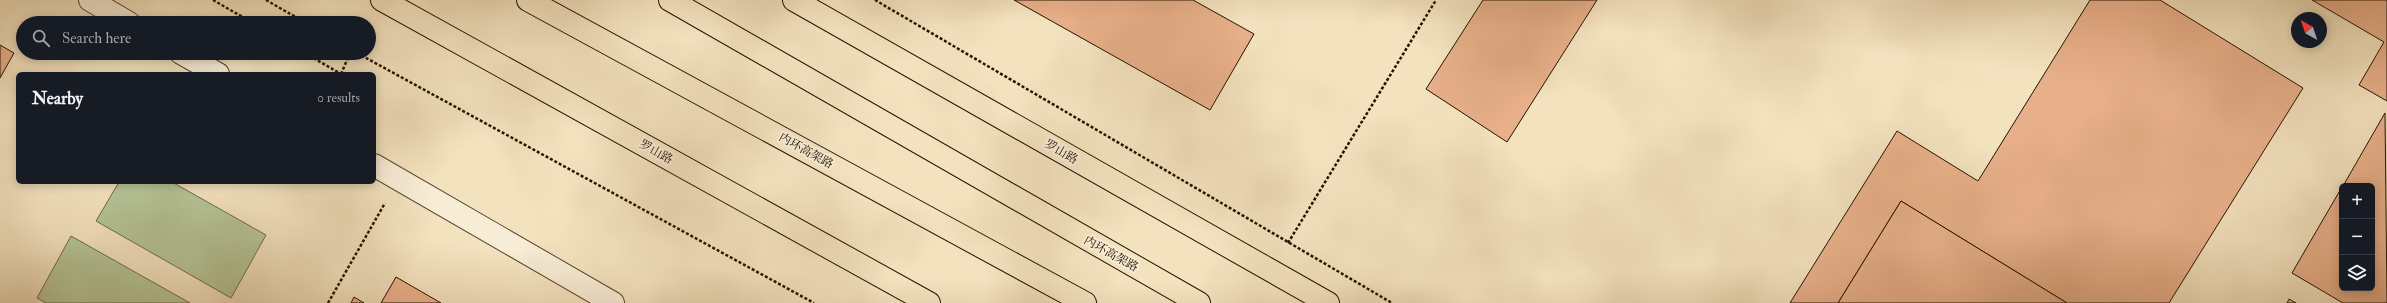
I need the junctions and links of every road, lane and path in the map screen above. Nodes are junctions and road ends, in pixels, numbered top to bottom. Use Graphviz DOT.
graph roads {
  1 [pos="90,0"];
  2 [pos="213,0"];
  3 [pos="266,0"];
  4 [pos="382,0"];
  5 [pos="528,0"];
  6 [pos="670,0"];
  7 [pos="794,0"];
  8 [pos="875,0"];
  9 [pos="1436,0"];
  10 [pos="117,16"];
  11 [pos="241,16"];
  12 [pos="294,16"];
  13 [pos="193,60"];
  14 [pos="317,60"];
  15 [pos="347,60"];
  16 [pos="370,60"];
  17 [pos="214,72"];
  18 [pos="338,72"];
  19 [pos="342,72"];
  20 [pos="376,166"];
  21 [pos="398,179"];
  22 [pos="1288,243"];
  23 [pos="1076,298"];
  24 [pos="328,303"];
  25 [pos="613,303"];
  26 [pos="814,303"];
  27 [pos="929,303"];
  28 [pos="1199,303"];
  29 [pos="1328,303"];
  30 [pos="1392,303"];
  1 -- 10 [label="lane"];
  2 -- 11 [label="path"];
  3 -- 12 [label="path"];
  4 -- 27 [label="main road, 罗山路"];
  5 -- 23 [label="main road, 内环高架路"];
  6 -- 28 [label="main road, 内环高架路"];
  7 -- 29 [label="main road, 罗山路"];
  8 -- 22 [label="path"];
  9 -- 22 [label="path"];
  13 -- 17 [label="lane"];
  14 -- 18 [label="path"];
  15 -- 19 [label="path"];
  16 -- 26 [label="path"];
  20 -- 21 [label="lane"];
  21 -- 24 [label="path"];
  21 -- 25 [label="lane"];
  22 -- 30 [label="path"];
}
